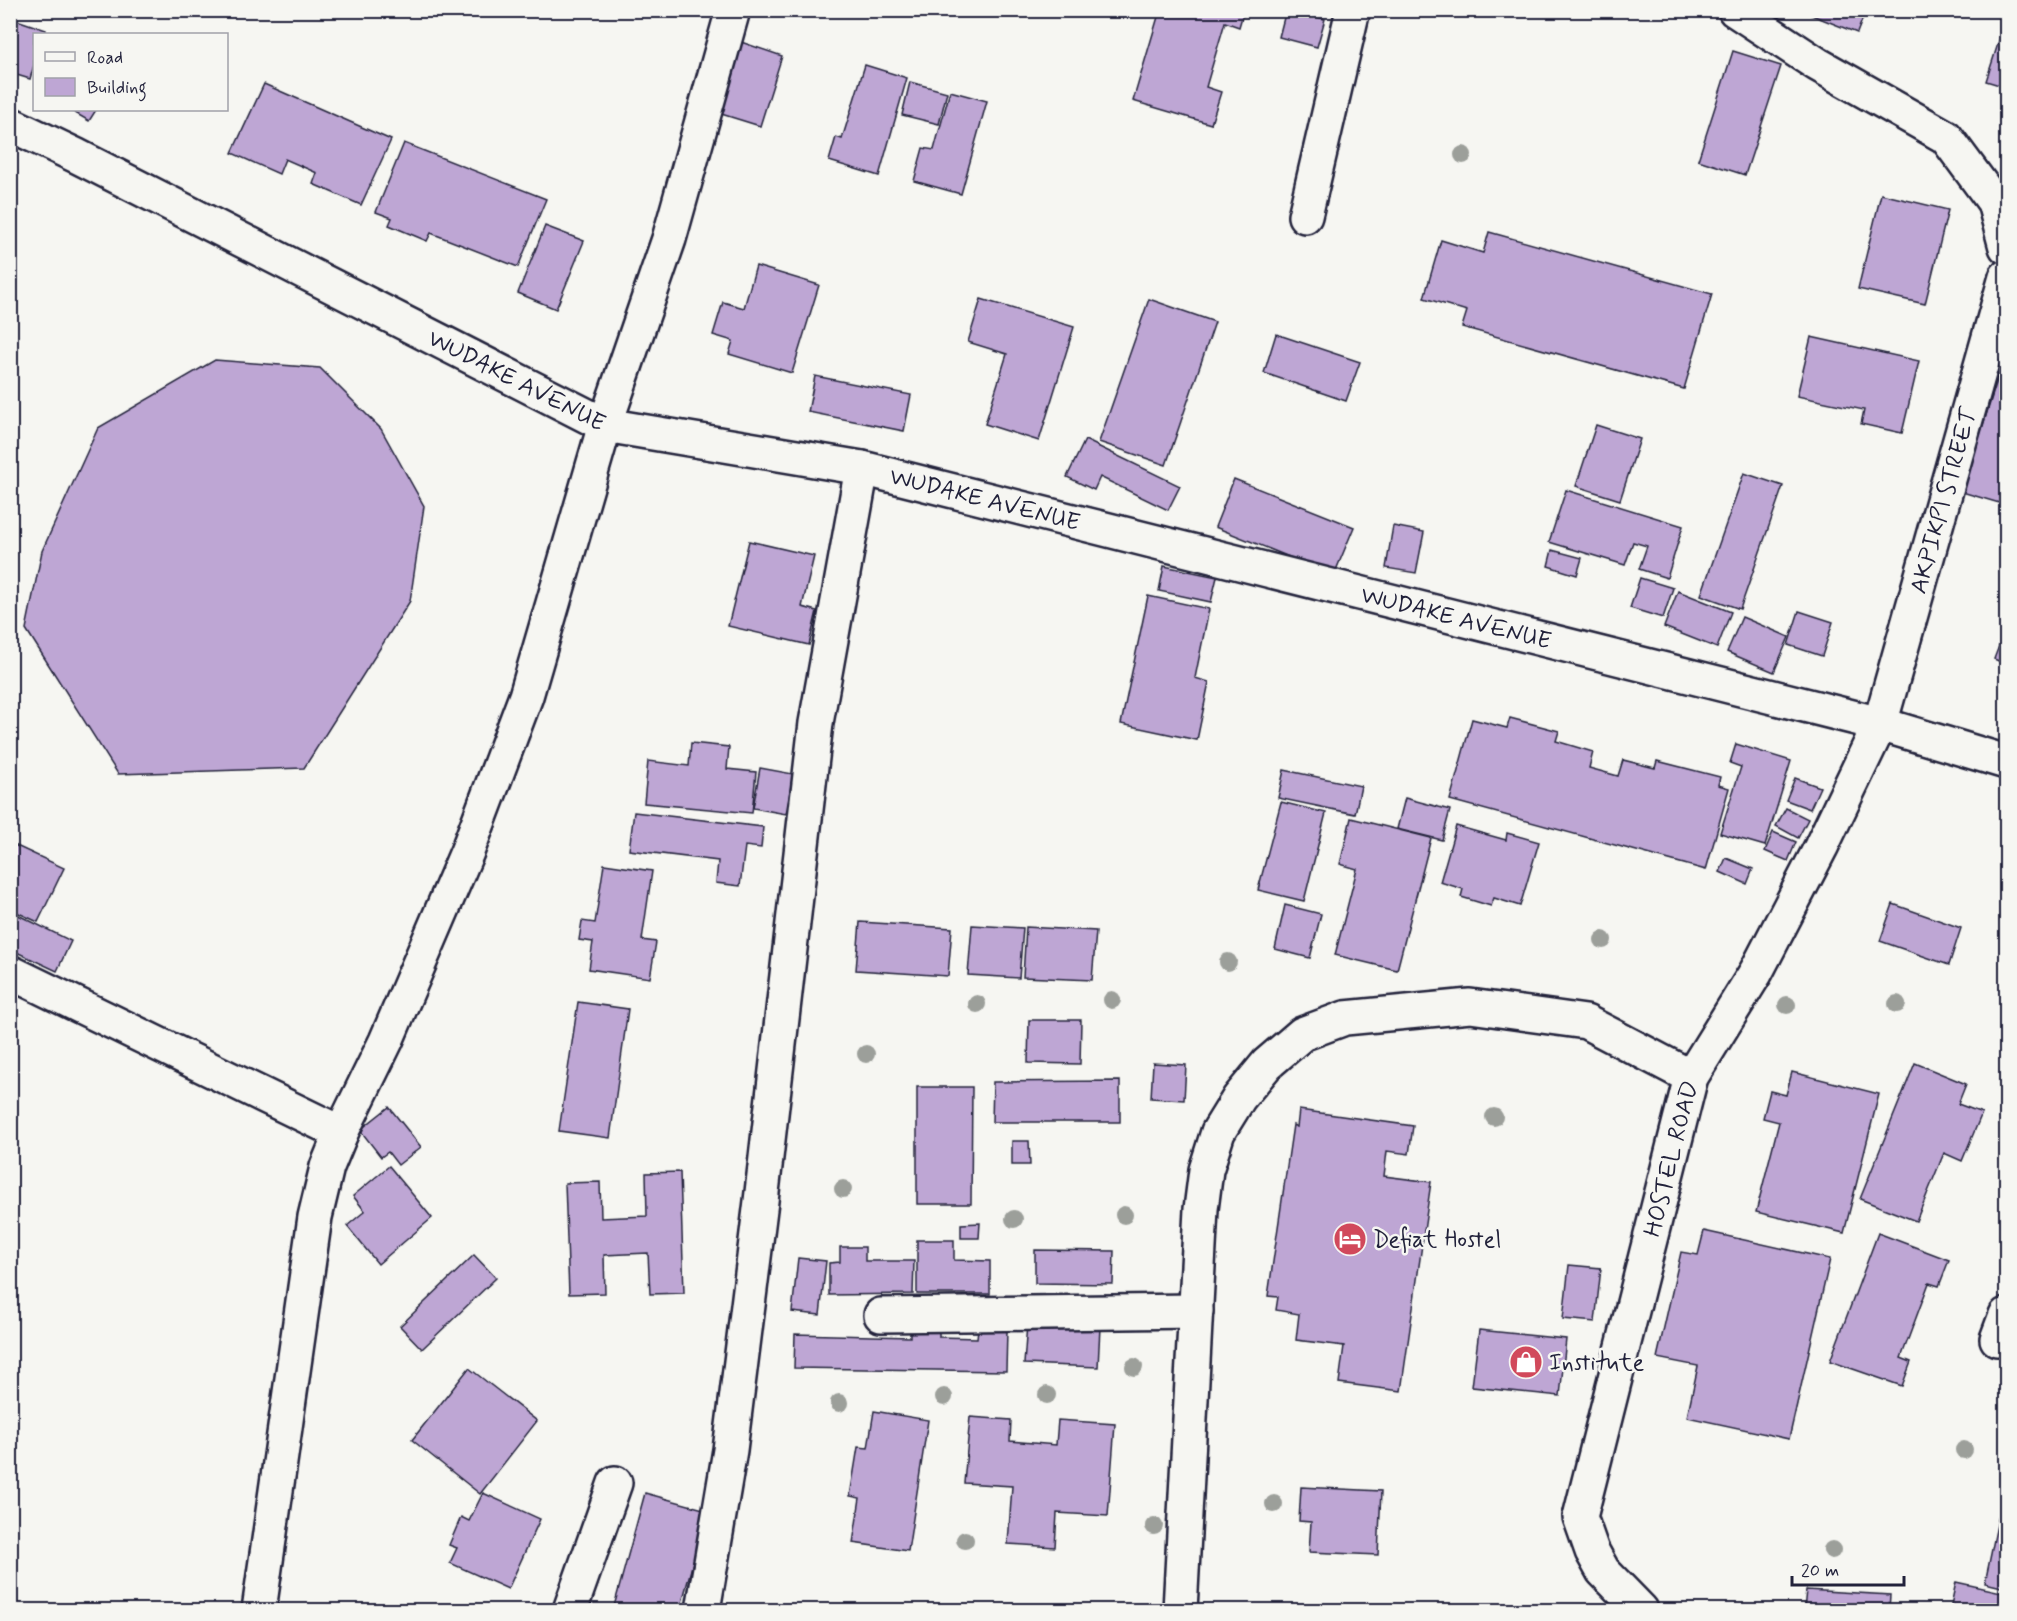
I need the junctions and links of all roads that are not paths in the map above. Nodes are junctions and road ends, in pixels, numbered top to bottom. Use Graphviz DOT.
graph roads {
  1 [pos="733,10"];
  2 [pos="1353,10"];
  3 [pos="1735,10"];
  4 [pos="10,124"];
  5 [pos="1305,216"];
  6 [pos="2007,247"];
  7 [pos="2007,277"];
  8 [pos="605,425"];
  9 [pos="862,468"];
  10 [pos="1880,724"];
  11 [pos="2007,762"];
  12 [pos="10,972"];
  13 [pos="1691,1077"];
  14 [pos="341,1133"];
  15 [pos="1196,1311"];
  16 [pos="881,1315"];
  17 [pos="615,1483"];
  18 [pos="259,1611"];
  19 [pos="570,1611"];
  20 [pos="703,1611"];
  21 [pos="1180,1611"];
  22 [pos="1641,1611"];
  1 -- 8 [label="street"];
  2 -- 5 [label="street"];
  3 -- 6 [label="street"];
  4 -- 8 [label="street, WUDAKE AVENUE"];
  7 -- 10 [label="street, AKPIKPI STREET"];
  8 -- 9 [label="street, WUDAKE AVENUE"];
  8 -- 14 [label="street"];
  9 -- 10 [label="street, WUDAKE AVENUE"];
  9 -- 20 [label="street"];
  10 -- 11 [label="street, WUDAKE AVENUE"];
  10 -- 13 [label="street, HOSTEL ROAD"];
  12 -- 14 [label="street"];
  13 -- 15 [label="street"];
  13 -- 22 [label="street, HOSTEL ROAD"];
  14 -- 18 [label="street"];
  15 -- 16 [label="street"];
  15 -- 21 [label="street"];
  17 -- 19 [label="street"];
}
